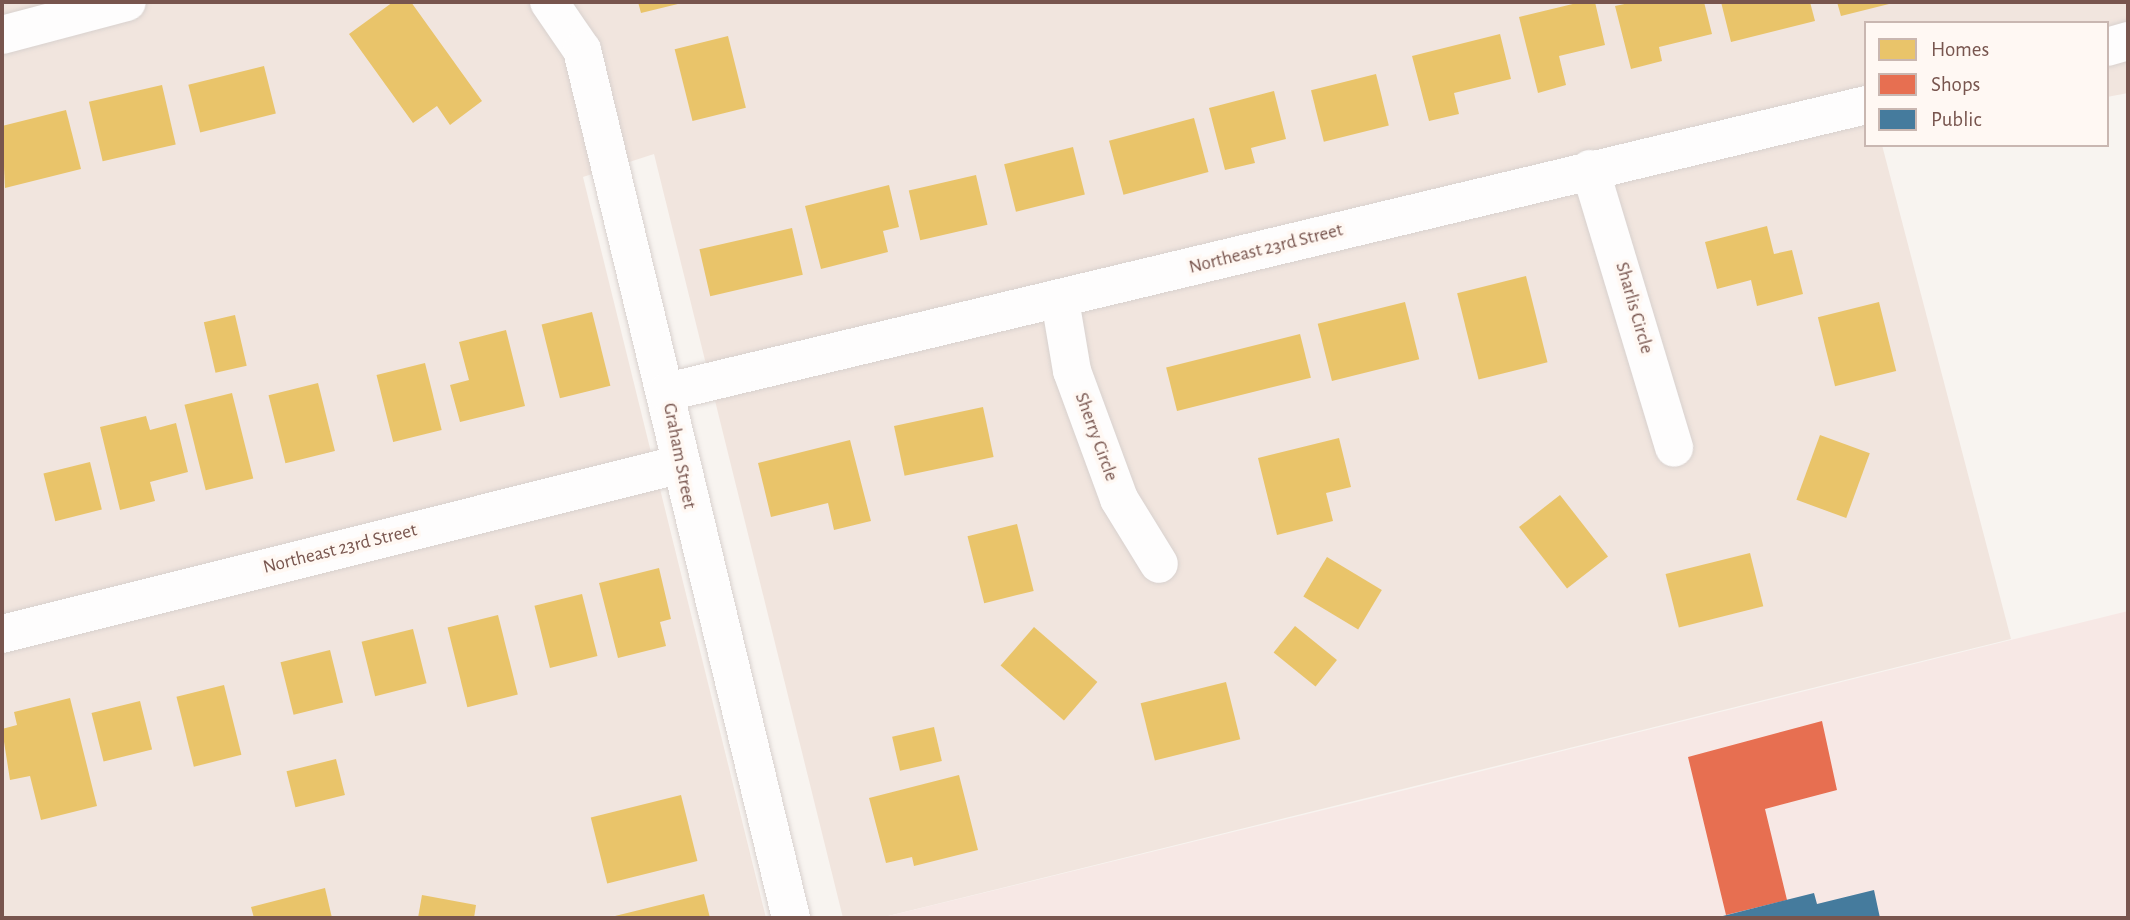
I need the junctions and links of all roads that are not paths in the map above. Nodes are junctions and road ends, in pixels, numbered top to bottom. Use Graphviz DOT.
graph roads {
  1 [pos="127,2"];
  2 [pos="549,2"];
  3 [pos="2,35"];
  4 [pos="2128,41"];
  5 [pos="2109,46"];
  6 [pos="1864,105"];
  7 [pos="1590,169"];
  8 [pos="1060,300"];
  9 [pos="667,392"];
  10 [pos="1674,448"];
  11 [pos="678,465"];
  12 [pos="1159,564"];
  13 [pos="2,634"];
  14 [pos="791,918"];
  1 -- 3 [label="street"];
  2 -- 9 [label="street, Graham Street"];
  4 -- 5 [label="street"];
  6 -- 7 [label="street, Northeast 23rd Street"];
  7 -- 8 [label="street, Northeast 23rd Street"];
  7 -- 10 [label="street, Sharlis Circle"];
  8 -- 9 [label="street, Northeast 23rd Street"];
  8 -- 12 [label="street, Sherry Circle"];
  9 -- 11 [label="street, Graham Street"];
  11 -- 13 [label="street, Northeast 23rd Street"];
  11 -- 14 [label="street, Graham Street"];
}
